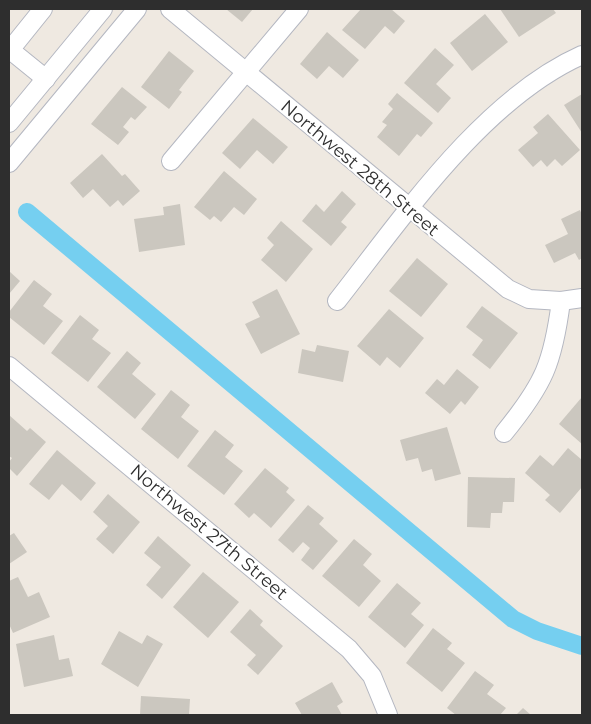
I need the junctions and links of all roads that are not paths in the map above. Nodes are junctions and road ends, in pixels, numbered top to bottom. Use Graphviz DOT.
graph roads {
  1 [pos="42,9"];
  2 [pos="103,9"];
  3 [pos="137,9"];
  4 [pos="170,9"];
  5 [pos="299,9"];
  6 [pos="9,50"];
  7 [pos="582,55"];
  8 [pos="244,72"];
  9 [pos="46,79"];
  10 [pos="9,123"];
  11 [pos="170,161"];
  12 [pos="9,163"];
  13 [pos="409,209"];
  14 [pos="582,298"];
  15 [pos="337,301"];
  16 [pos="561,301"];
  17 [pos="9,366"];
  18 [pos="504,433"];
  19 [pos="388,715"];
  1 -- 6 [label="street"];
  2 -- 9 [label="street"];
  3 -- 12 [label="street"];
  4 -- 8 [label="street, Northwest 28th Street"];
  5 -- 8 [label="street"];
  6 -- 9 [label="street"];
  7 -- 13 [label="street"];
  8 -- 11 [label="street"];
  8 -- 13 [label="street, Northwest 28th Street"];
  9 -- 10 [label="street"];
  13 -- 15 [label="street"];
  13 -- 16 [label="street, Northwest 28th Street"];
  14 -- 16 [label="street, Northwest 28th Street"];
  16 -- 18 [label="street"];
  17 -- 19 [label="street, Northwest 27th Street"];
}
